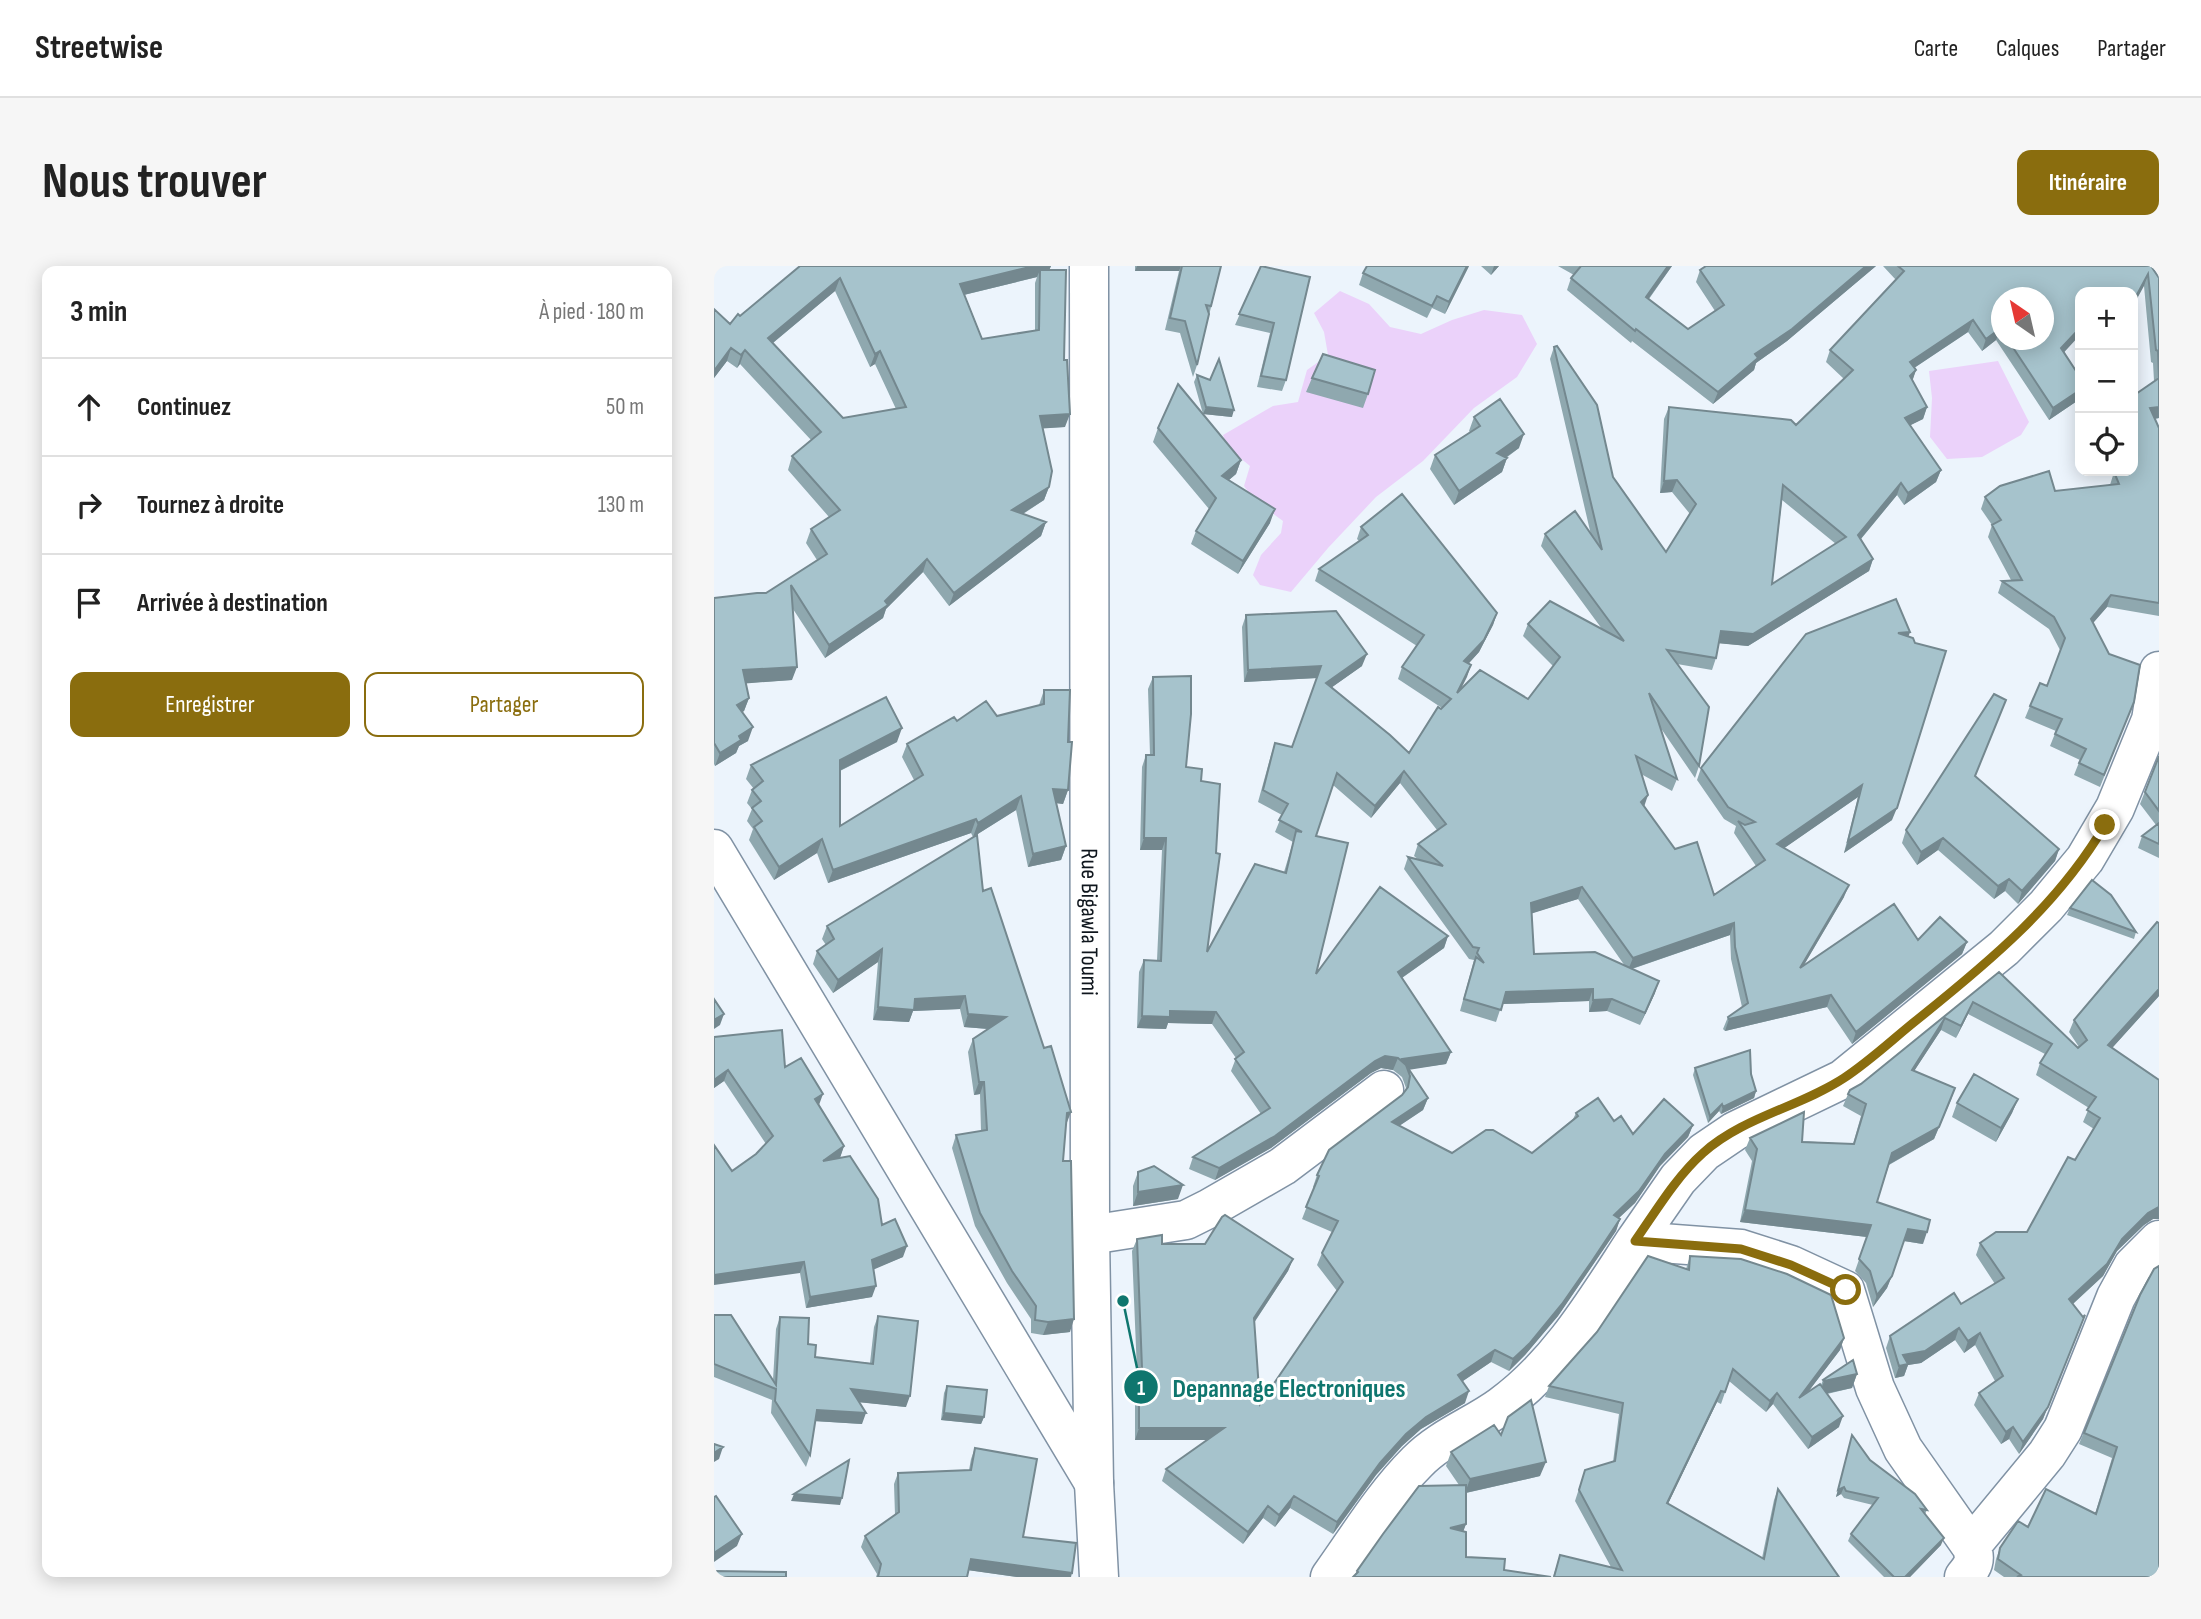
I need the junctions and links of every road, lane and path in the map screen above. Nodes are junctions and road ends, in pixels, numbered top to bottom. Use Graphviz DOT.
graph roads {
  1 [pos="1089,266"];
  2 [pos="2159,671"];
  3 [pos="2155,718"];
  4 [pos="714,849"];
  5 [pos="1384,1090"];
  6 [pos="1090,1235"];
  7 [pos="2159,1240"];
  8 [pos="1635,1241"];
  9 [pos="1094,1483"];
  10 [pos="1967,1562"];
  11 [pos="1099,1577"];
  12 [pos="1330,1577"];
  1 -- 6 [label="street, Rue Bigawla Toumi"];
  2 -- 3 [label="street"];
  3 -- 8 [label="street"];
  4 -- 9 [label="street"];
  5 -- 6 [label="street"];
  6 -- 9 [label="street, Rue Bigawla Toumi"];
  7 -- 10 [label="street"];
  8 -- 10 [label="street"];
  8 -- 12 [label="street"];
  9 -- 11 [label="street, Rue Bigawla Toumi"];
}
